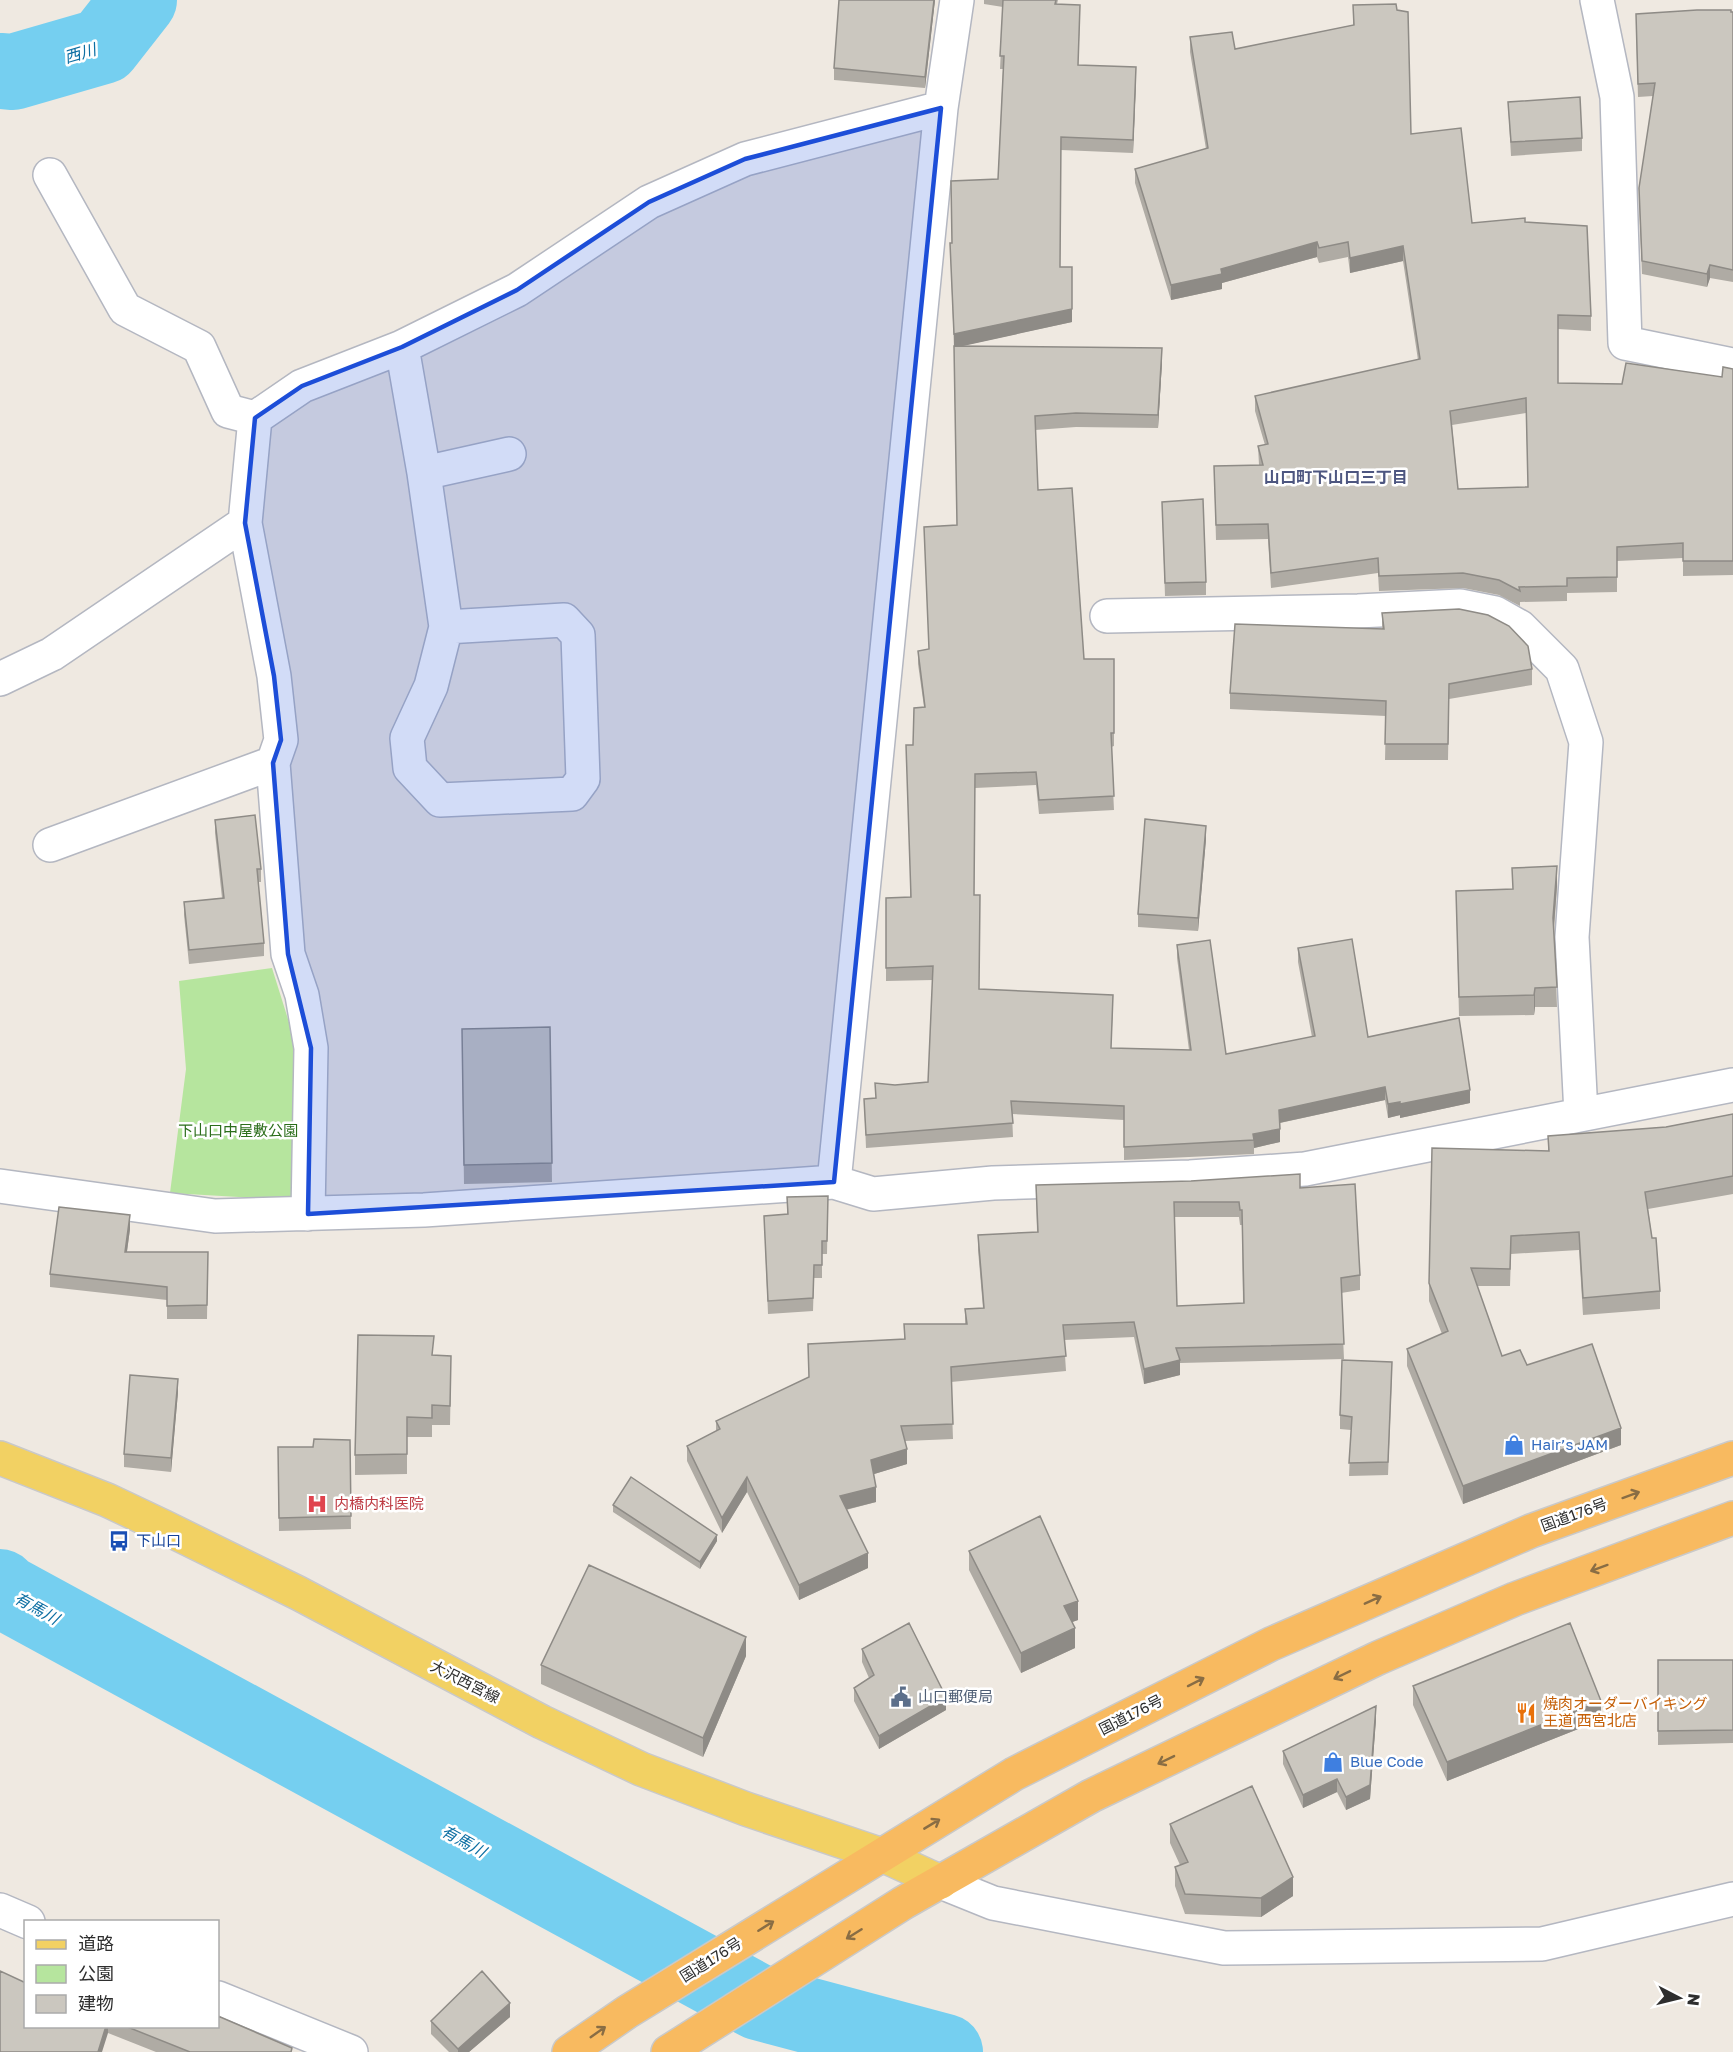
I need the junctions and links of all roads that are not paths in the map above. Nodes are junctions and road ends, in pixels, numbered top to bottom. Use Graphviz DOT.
graph roads {
  1 [pos="957,0"];
  2 [pos="1597,0"];
  3 [pos="941,108"];
  4 [pos="50,175"];
  5 [pos="402,347"];
  6 [pos="1733,365"];
  7 [pos="255,418"];
  8 [pos="509,454"];
  9 [pos="424,473"];
  10 [pos="245,523"];
  11 [pos="1107,616"];
  12 [pos="446,627"];
  13 [pos="0,679"];
  14 [pos="273,763"];
  15 [pos="50,845"];
  16 [pos="1733,1085"];
  17 [pos="1581,1114"];
  18 [pos="834,1182"];
  19 [pos="0,1186"];
  20 [pos="308,1214"];
  21 [pos="0,1458"];
  22 [pos="1733,1458"];
  23 [pos="1733,1518"];
  24 [pos="882,1855"];
  25 [pos="941,1882"];
  26 [pos="1733,1899"];
  27 [pos="0,1910"];
  28 [pos="24,1920"];
  29 [pos="219,1998"];
  30 [pos="679,2044"];
  31 [pos="351,2052"];
  32 [pos="569,2052"];
  1 -- 3 [label="street"];
  2 -- 6 [label="street"];
  3 -- 5 [label="street"];
  3 -- 18 [label="street"];
  4 -- 7 [label="street"];
  5 -- 7 [label="street"];
  5 -- 9 [label="street"];
  7 -- 10 [label="street"];
  8 -- 9 [label="street"];
  9 -- 12 [label="street"];
  10 -- 13 [label="street"];
  10 -- 14 [label="street"];
  11 -- 17 [label="street"];
  12 -- 12 [label="street"];
  14 -- 15 [label="street"];
  14 -- 20 [label="street"];
  16 -- 17 [label="street"];
  17 -- 18 [label="street"];
  18 -- 20 [label="street"];
  19 -- 20 [label="street"];
  21 -- 24 [label="main road, 大沢西宮線"];
  24 -- 22 [label="highway, 国道176号, one-way"];
  23 -- 25 [label="highway, one-way"];
  24 -- 25 [label="main road, 大沢西宮線"];
  32 -- 24 [label="highway, 国道176号, one-way"];
  25 -- 26 [label="street"];
  25 -- 30 [label="highway, one-way"];
  27 -- 28 [label="street"];
  29 -- 31 [label="street"];
}
